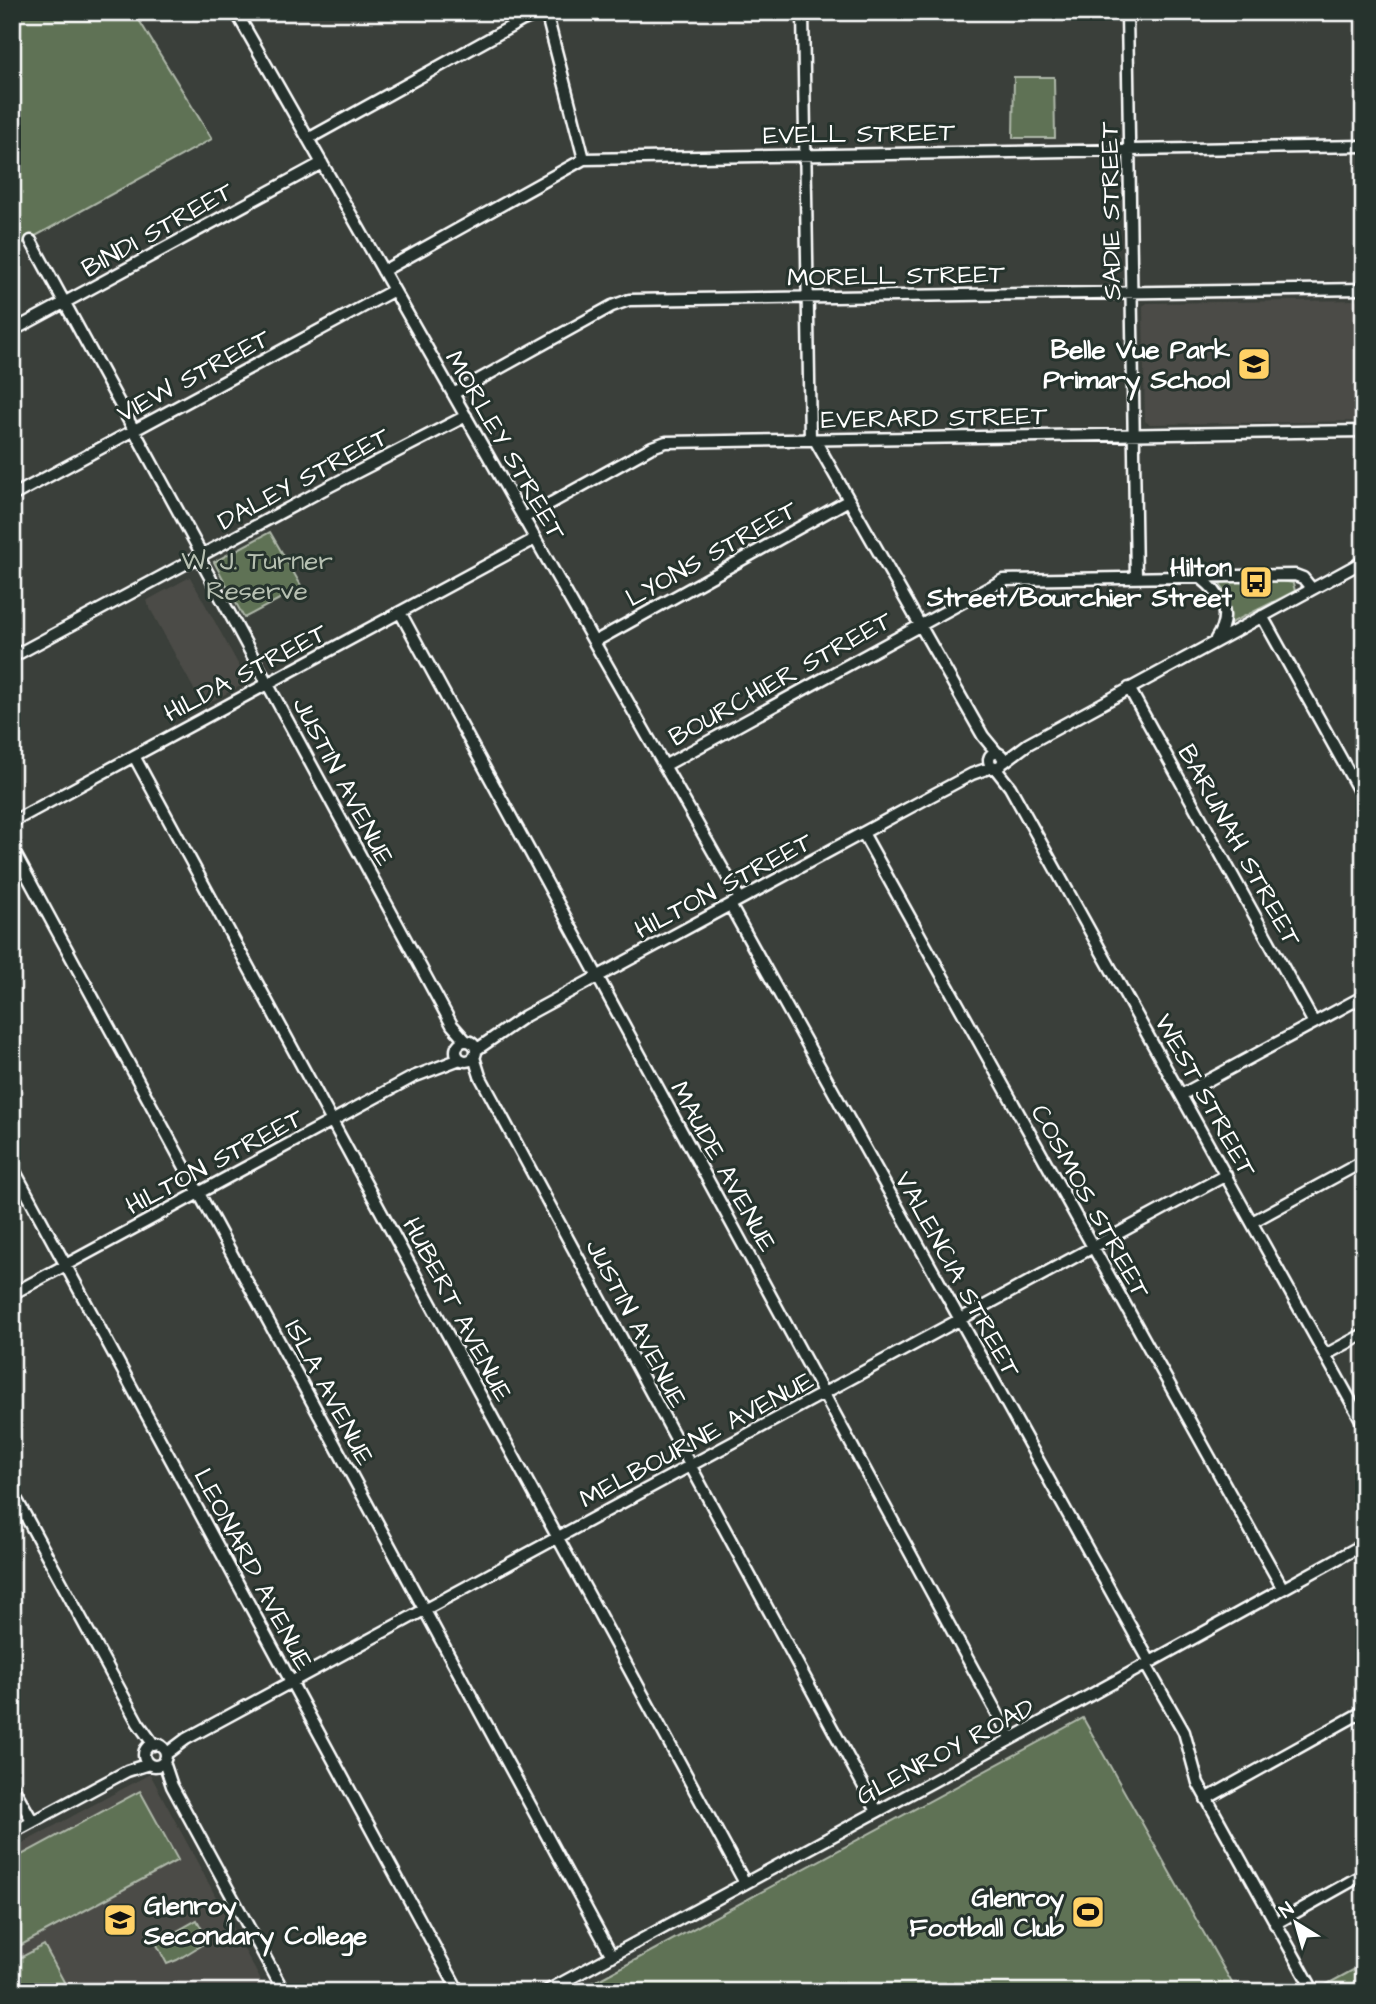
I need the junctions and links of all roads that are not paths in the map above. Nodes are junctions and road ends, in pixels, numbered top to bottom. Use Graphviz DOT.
graph roads {
  1 [pos="236,12"];
  2 [pos="544,12"];
  3 [pos="803,12"];
  4 [pos="1127,12"];
  5 [pos="308,139"];
  6 [pos="1364,146"];
  7 [pos="1129,150"];
  8 [pos="805,155"];
  9 [pos="584,159"];
  10 [pos="322,163"];
  11 [pos="31,241"];
  12 [pos="383,271"];
  13 [pos="1364,289"];
  14 [pos="394,290"];
  15 [pos="1132,293"];
  16 [pos="808,298"];
  17 [pos="65,303"];
  18 [pos="12,331"];
  19 [pos="453,394"];
  20 [pos="466,416"];
  21 [pos="134,430"];
  22 [pos="1364,431"];
  23 [pos="1134,435"];
  24 [pos="812,440"];
  25 [pos="12,496"];
  26 [pos="849,500"];
  27 [pos="524,519"];
  28 [pos="535,539"];
  29 [pos="200,556"];
  30 [pos="1364,561"];
  31 [pos="1198,576"];
  32 [pos="1136,578"];
  33 [pos="1312,589"];
  34 [pos="400,612"];
  35 [pos="1262,616"];
  36 [pos="920,625"];
  37 [pos="594,642"];
  38 [pos="1214,642"];
  39 [pos="12,657"];
  40 [pos="267,684"];
  41 [pos="1129,688"];
  42 [pos="134,755"];
  43 [pos="996,761"];
  44 [pos="664,766"];
  45 [pos="1364,800"];
  46 [pos="12,822"];
  47 [pos="863,833"];
  48 [pos="12,848"];
  49 [pos="740,899"];
  50 [pos="730,905"];
  51 [pos="597,977"];
  52 [pos="1364,996"];
  53 [pos="1314,1023"];
  54 [pos="466,1051"];
  55 [pos="1181,1095"];
  56 [pos="332,1121"];
  57 [pos="1364,1161"];
  58 [pos="12,1166"];
  59 [pos="1226,1175"];
  60 [pos="199,1193"];
  61 [pos="1252,1222"];
  62 [pos="1093,1247"];
  63 [pos="66,1265"];
  64 [pos="12,1294"];
  65 [pos="960,1320"];
  66 [pos="1364,1334"];
  67 [pos="1325,1355"];
  68 [pos="824,1394"];
  69 [pos="1364,1425"];
  70 [pos="691,1465"];
  71 [pos="12,1491"];
  72 [pos="558,1537"];
  73 [pos="1364,1544"];
  74 [pos="1283,1588"];
  75 [pos="425,1610"];
  76 [pos="1148,1664"];
  77 [pos="292,1681"];
  78 [pos="1364,1711"];
  79 [pos="1011,1739"];
  80 [pos="155,1755"];
  81 [pos="12,1785"];
  82 [pos="1206,1799"];
  83 [pos="877,1811"];
  84 [pos="33,1822"];
  85 [pos="12,1833"];
  86 [pos="1364,1874"];
  87 [pos="745,1883"];
  88 [pos="1275,1924"];
  89 [pos="612,1956"];
  90 [pos="284,1992"];
  91 [pos="460,1992"];
  92 [pos="545,1992"];
  93 [pos="1314,1992"];
  1 -- 5 [label="street, MORLEY STREET"];
  2 -- 5 [label="street"];
  2 -- 9 [label="street"];
  3 -- 8 [label="street, WEST STREET"];
  4 -- 7 [label="street, SADIE STREET"];
  5 -- 10 [label="street, MORLEY STREET"];
  6 -- 7 [label="street, EVELL STREET"];
  7 -- 8 [label="street, EVELL STREET"];
  7 -- 15 [label="street, SADIE STREET"];
  8 -- 9 [label="street, EVELL STREET"];
  8 -- 16 [label="street, WEST STREET"];
  9 -- 12 [label="street, EVELL STREET"];
  10 -- 12 [label="street, MORLEY STREET"];
  10 -- 17 [label="street, BINDI STREET"];
  11 -- 17 [label="street, JUSTIN AVENUE"];
  12 -- 14 [label="street, MORLEY STREET"];
  13 -- 15 [label="street, MORELL STREET"];
  14 -- 19 [label="street, MORLEY STREET"];
  14 -- 21 [label="street, VIEW STREET"];
  15 -- 16 [label="street, MORELL STREET"];
  15 -- 23 [label="street, SADIE STREET"];
  16 -- 19 [label="street, MORELL STREET"];
  16 -- 24 [label="street, WEST STREET"];
  17 -- 18 [label="street, BINDI STREET"];
  17 -- 21 [label="street, JUSTIN AVENUE"];
  19 -- 20 [label="street, MORLEY STREET"];
  20 -- 27 [label="street, MORLEY STREET"];
  20 -- 29 [label="street, DALEY STREET"];
  21 -- 25 [label="street, VIEW STREET"];
  21 -- 29 [label="street, JUSTIN AVENUE"];
  22 -- 23 [label="street, EVERARD STREET"];
  23 -- 24 [label="street, EVERARD STREET"];
  23 -- 32 [label="street, SADIE STREET"];
  24 -- 26 [label="street, WEST STREET"];
  24 -- 27 [label="street, EVERARD STREET"];
  26 -- 36 [label="street, WEST STREET"];
  26 -- 37 [label="street, LYONS STREET"];
  27 -- 28 [label="street, MORLEY STREET"];
  28 -- 34 [label="street, HILDA STREET"];
  28 -- 37 [label="street, MORLEY STREET"];
  29 -- 39 [label="street, DALEY STREET"];
  29 -- 40 [label="street, JUSTIN AVENUE"];
  30 -- 33 [label="street, HILTON STREET"];
  31 -- 32 [label="street, BOURCHIER STREET"];
  31 -- 33 [label="street, BOURCHIER STREET"];
  31 -- 38 [label="street"];
  32 -- 36 [label="street, BOURCHIER STREET"];
  33 -- 35 [label="street, HILTON STREET"];
  34 -- 40 [label="street, HILDA STREET"];
  34 -- 51 [label="street, MAUDE AVENUE"];
  35 -- 38 [label="street, HILTON STREET"];
  35 -- 45 [label="street"];
  36 -- 43 [label="street, WEST STREET"];
  36 -- 44 [label="street, BOURCHIER STREET"];
  37 -- 44 [label="street, MORLEY STREET"];
  38 -- 41 [label="street, HILTON STREET"];
  40 -- 42 [label="street, HILDA STREET"];
  40 -- 54 [label="street, JUSTIN AVENUE"];
  41 -- 43 [label="street, HILTON STREET"];
  41 -- 53 [label="street, BARUNAH STREET"];
  42 -- 46 [label="street, HILDA STREET"];
  42 -- 56 [label="street, HUBERT AVENUE"];
  43 -- 47 [label="street, HILTON STREET"];
  43 -- 55 [label="street, WEST STREET"];
  44 -- 49 [label="street, MORLEY STREET"];
  47 -- 49 [label="street, HILTON STREET"];
  47 -- 62 [label="street, COSMOS STREET"];
  48 -- 60 [label="street, ISLA AVENUE"];
  49 -- 50 [label="street, HILTON STREET"];
  50 -- 51 [label="street, HILTON STREET"];
  50 -- 65 [label="street, VALENCIA STREET"];
  51 -- 54 [label="street, HILTON STREET"];
  51 -- 68 [label="street, MAUDE AVENUE"];
  52 -- 53 [label="street"];
  53 -- 55 [label="street"];
  54 -- 56 [label="street, HILTON STREET"];
  54 -- 70 [label="street, JUSTIN AVENUE"];
  55 -- 59 [label="street, WEST STREET"];
  56 -- 60 [label="street, HILTON STREET"];
  56 -- 72 [label="street, HUBERT AVENUE"];
  57 -- 61 [label="street"];
  58 -- 63 [label="street, LEONARD AVENUE"];
  59 -- 61 [label="street, WEST STREET"];
  59 -- 62 [label="street, MELBOURNE AVENUE"];
  60 -- 63 [label="street, HILTON STREET"];
  60 -- 75 [label="street, ISLA AVENUE"];
  61 -- 67 [label="street, WEST STREET"];
  62 -- 65 [label="street, MELBOURNE AVENUE"];
  62 -- 74 [label="street, COSMOS STREET"];
  63 -- 64 [label="street, HILTON STREET"];
  63 -- 77 [label="street, LEONARD AVENUE"];
  65 -- 68 [label="street, MELBOURNE AVENUE"];
  65 -- 76 [label="street, VALENCIA STREET"];
  66 -- 67 [label="street"];
  67 -- 69 [label="street, WEST STREET"];
  68 -- 70 [label="street, MELBOURNE AVENUE"];
  68 -- 79 [label="street, MAUDE AVENUE"];
  70 -- 72 [label="street, MELBOURNE AVENUE"];
  70 -- 83 [label="street, JUSTIN AVENUE"];
  71 -- 80 [label="street"];
  72 -- 75 [label="street, MELBOURNE AVENUE"];
  72 -- 87 [label="street, HUBERT AVENUE"];
  73 -- 74 [label="street, GLENROY ROAD"];
  74 -- 76 [label="street, GLENROY ROAD"];
  75 -- 77 [label="street, MELBOURNE AVENUE"];
  75 -- 89 [label="street, ISLA AVENUE"];
  76 -- 79 [label="street, GLENROY ROAD"];
  76 -- 82 [label="street, VALENCIA STREET"];
  77 -- 80 [label="street, MELBOURNE AVENUE"];
  77 -- 91 [label="street, LEONARD AVENUE"];
  78 -- 82 [label="street"];
  79 -- 83 [label="street, GLENROY ROAD"];
  80 -- 84 [label="street, MELBOURNE AVENUE"];
  80 -- 90 [label="street"];
  81 -- 84 [label="street"];
  82 -- 88 [label="street, VALENCIA STREET"];
  83 -- 87 [label="street, GLENROY ROAD"];
  84 -- 85 [label="street, MELBOURNE AVENUE"];
  86 -- 88 [label="street"];
  87 -- 89 [label="street, GLENROY ROAD"];
  88 -- 93 [label="street, VALENCIA STREET"];
  89 -- 92 [label="street, GLENROY ROAD"];
}
